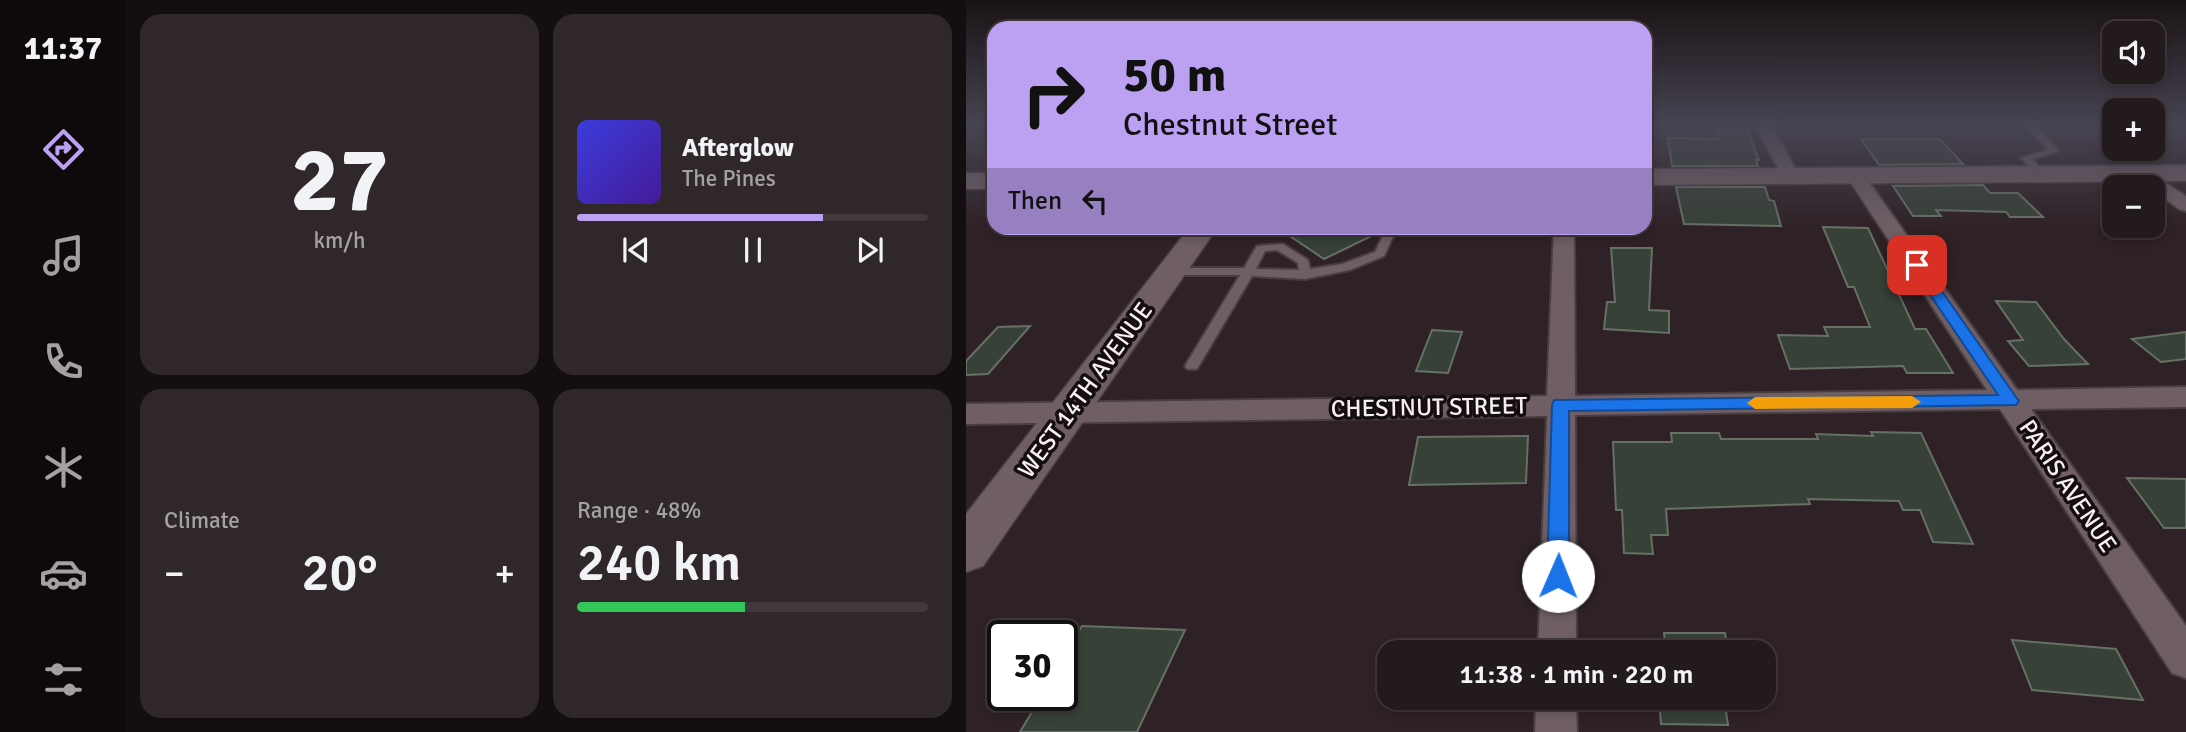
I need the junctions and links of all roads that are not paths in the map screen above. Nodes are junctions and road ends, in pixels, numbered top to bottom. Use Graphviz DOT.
graph roads {
  1 [pos="1781,158"];
  2 [pos="2026,158"];
  3 [pos="2141,173"];
  4 [pos="2186,173"];
  5 [pos="2042,174"];
  6 [pos="1855,175"];
  7 [pos="1790,176"];
  8 [pos="1652,177"];
  9 [pos="2186,205"];
  10 [pos="1198,235"];
  11 [pos="1389,235"];
  12 [pos="1564,235"];
  13 [pos="1172,271"];
  14 [pos="1248,271"];
  15 [pos="1306,275"];
  16 [pos="1192,366"];
  17 [pos="2186,397"];
  18 [pos="2010,401"];
  19 [pos="1560,405"];
  20 [pos="1069,413"];
  21 [pos="966,414"];
  22 [pos="966,551"];
  23 [pos="1557,640"];
  24 [pos="2186,659"];
  25 [pos="1556,710"];
  26 [pos="1556,732"];
  1 -- 7 [label="street"];
  2 -- 5 [label="lane"];
  3 -- 4 [label="main road"];
  3 -- 5 [label="main road"];
  3 -- 9 [label="street"];
  5 -- 6 [label="main road"];
  6 -- 7 [label="main road"];
  6 -- 18 [label="street, PARIS AVENUE"];
  7 -- 8 [label="main road"];
  10 -- 13 [label="main road, WEST 14TH AVENUE"];
  11 -- 15 [label="lane"];
  12 -- 19 [label="street"];
  13 -- 14 [label="lane"];
  13 -- 20 [label="main road, WEST 14TH AVENUE"];
  14 -- 15 [label="lane"];
  14 -- 15 [label="lane"];
  14 -- 16 [label="lane"];
  17 -- 18 [label="street, CHESTNUT STREET"];
  18 -- 19 [label="street, CHESTNUT STREET"];
  18 -- 24 [label="street, PARIS AVENUE"];
  19 -- 20 [label="street, CHESTNUT STREET"];
  19 -- 23 [label="street"];
  20 -- 21 [label="street, CHESTNUT STREET"];
  20 -- 22 [label="main road, WEST 14TH AVENUE"];
  25 -- 26 [label="street"];
}
